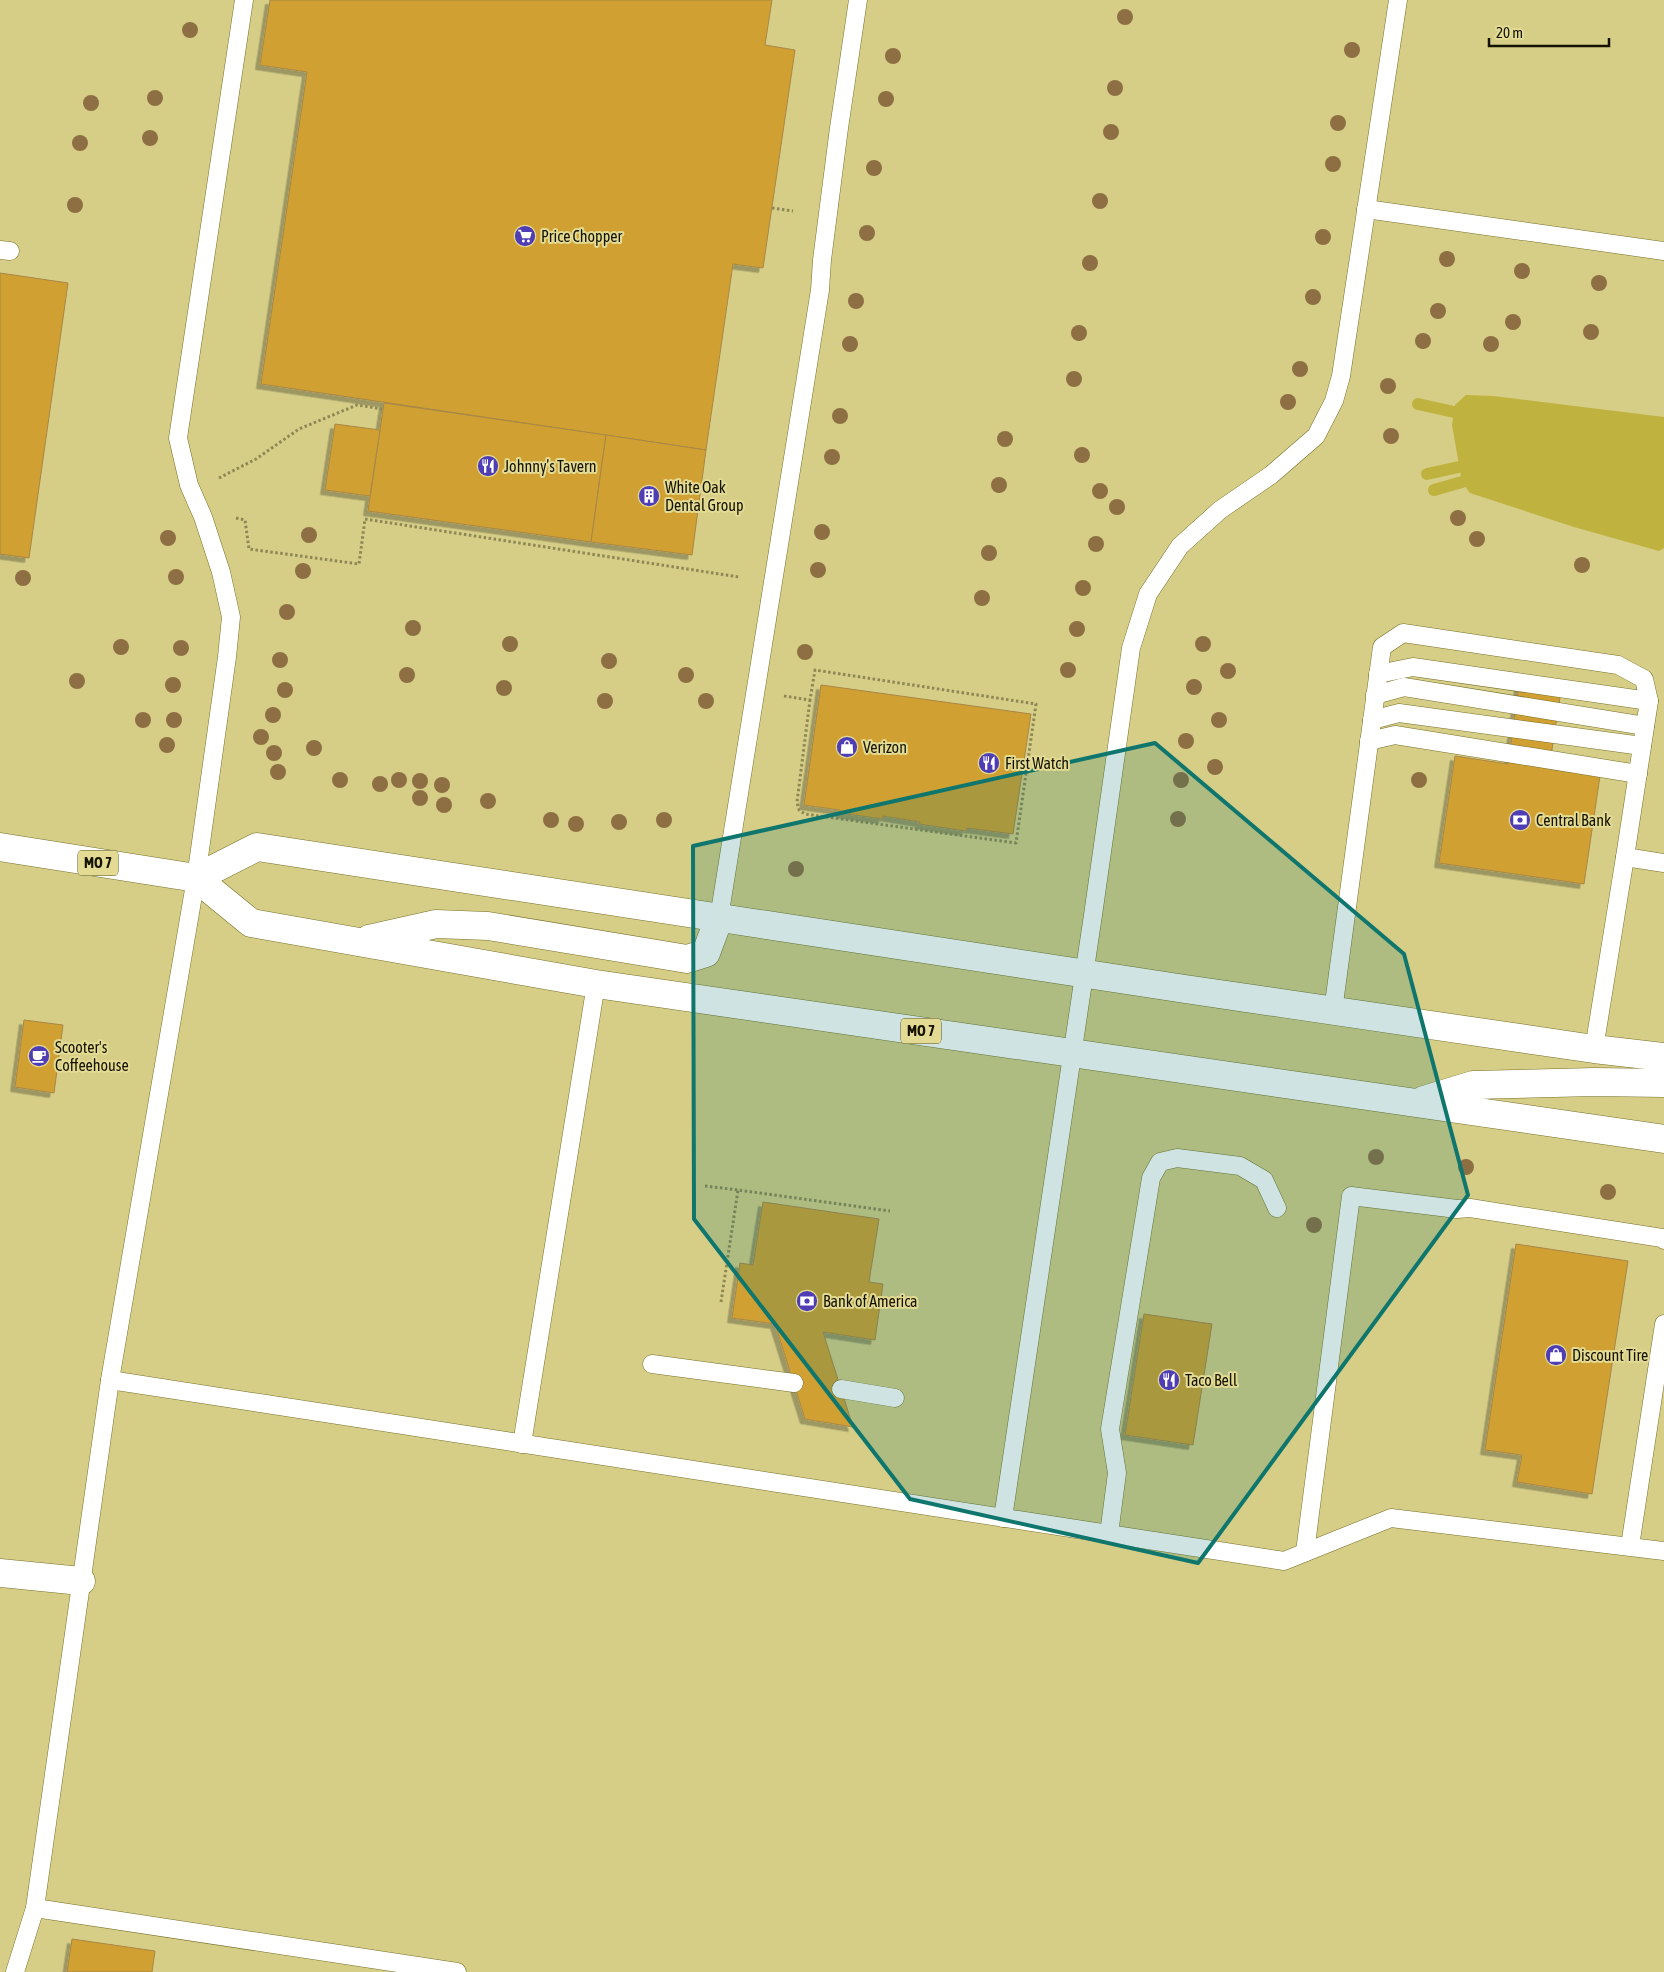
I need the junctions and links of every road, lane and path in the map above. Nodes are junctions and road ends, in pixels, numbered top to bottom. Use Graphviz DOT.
graph roads {
  1 [pos="244,0"];
  2 [pos="858,0"];
  3 [pos="1398,0"];
  4 [pos="772,208"];
  5 [pos="1366,209"];
  6 [pos="793,211"];
  7 [pos="1664,251"];
  8 [pos="383,409"];
  9 [pos="192,492"];
  10 [pos="201,512"];
  11 [pos="739,577"];
  12 [pos="1378,674"];
  13 [pos="756,691"];
  14 [pos="1375,695"];
  15 [pos="810,700"];
  16 [pos="1649,701"];
  17 [pos="1372,720"];
  18 [pos="1645,726"];
  19 [pos="1369,741"];
  20 [pos="1642,746"];
  21 [pos="1638,774"];
  22 [pos="0,847"];
  23 [pos="1625,857"];
  24 [pos="1664,863"];
  25 [pos="196,878"];
  26 [pos="719,918"];
  27 [pos="358,942"];
  28 [pos="1084,973"];
  29 [pos="596,984"];
  30 [pos="1334,1011"];
  31 [pos="1594,1049"];
  32 [pos="1073,1054"];
  33 [pos="1664,1057"];
  34 [pos="1664,1084"];
  35 [pos="1416,1102"];
  36 [pos="1664,1139"];
  37 [pos="705,1186"];
  38 [pos="738,1190"];
  39 [pos="1277,1208"];
  40 [pos="890,1211"];
  41 [pos="1664,1240"];
  42 [pos="721,1302"];
  43 [pos="1664,1324"];
  44 [pos="652,1364"];
  45 [pos="110,1380"];
  46 [pos="794,1383"];
  47 [pos="841,1389"];
  48 [pos="895,1398"];
  49 [pos="522,1444"];
  50 [pos="1002,1518"];
  51 [pos="1109,1534"];
  52 [pos="1630,1546"];
  53 [pos="1664,1551"];
  54 [pos="1305,1552"];
  55 [pos="0,1574"];
  56 [pos="81,1581"];
  57 [pos="35,1908"];
  58 [pos="15,1972"];
  59 [pos="457,1972"];
  1 -- 9 [label="lane"];
  2 -- 13 [label="lane"];
  3 -- 5 [label="lane"];
  4 -- 6 [label="path"];
  5 -- 7 [label="lane"];
  5 -- 28 [label="lane"];
  8 -- 9 [label="path"];
  9 -- 10 [label="lane"];
  10 -- 11 [label="path"];
  10 -- 25 [label="lane"];
  12 -- 14 [label="lane"];
  12 -- 16 [label="lane"];
  12 -- 16 [label="lane"];
  13 -- 15 [label="path"];
  13 -- 26 [label="lane"];
  14 -- 17 [label="lane"];
  14 -- 18 [label="lane"];
  15 -- 15 [label="path"];
  16 -- 18 [label="lane"];
  17 -- 19 [label="lane"];
  17 -- 20 [label="lane"];
  18 -- 20 [label="lane"];
  19 -- 21 [label="lane"];
  19 -- 30 [label="lane"];
  20 -- 21 [label="lane"];
  21 -- 23 [label="lane"];
  22 -- 25 [label="main road, MO 7"];
  23 -- 24 [label="lane"];
  23 -- 31 [label="lane"];
  25 -- 26 [label="main road"];
  25 -- 27 [label="main road, MO 7"];
  25 -- 45 [label="lane"];
  26 -- 27 [label="main road"];
  26 -- 28 [label="main road"];
  27 -- 29 [label="main road, MO 7"];
  28 -- 30 [label="main road"];
  28 -- 32 [label="lane"];
  29 -- 32 [label="main road, MO 7"];
  29 -- 49 [label="lane"];
  30 -- 31 [label="main road"];
  31 -- 33 [label="main road"];
  32 -- 35 [label="main road, MO 7"];
  32 -- 50 [label="lane"];
  34 -- 35 [label="main road"];
  35 -- 36 [label="main road, MO 7"];
  37 -- 38 [label="path"];
  38 -- 40 [label="path"];
  38 -- 42 [label="path"];
  39 -- 51 [label="lane"];
  41 -- 54 [label="lane"];
  43 -- 52 [label="lane"];
  44 -- 46 [label="lane"];
  45 -- 49 [label="lane"];
  45 -- 56 [label="lane"];
  47 -- 48 [label="lane"];
  49 -- 50 [label="lane"];
  50 -- 51 [label="lane"];
  51 -- 54 [label="lane"];
  52 -- 53 [label="lane"];
  52 -- 54 [label="lane"];
  55 -- 56 [label="main road"];
  56 -- 57 [label="lane"];
  57 -- 58 [label="lane"];
  57 -- 59 [label="lane"];
}
